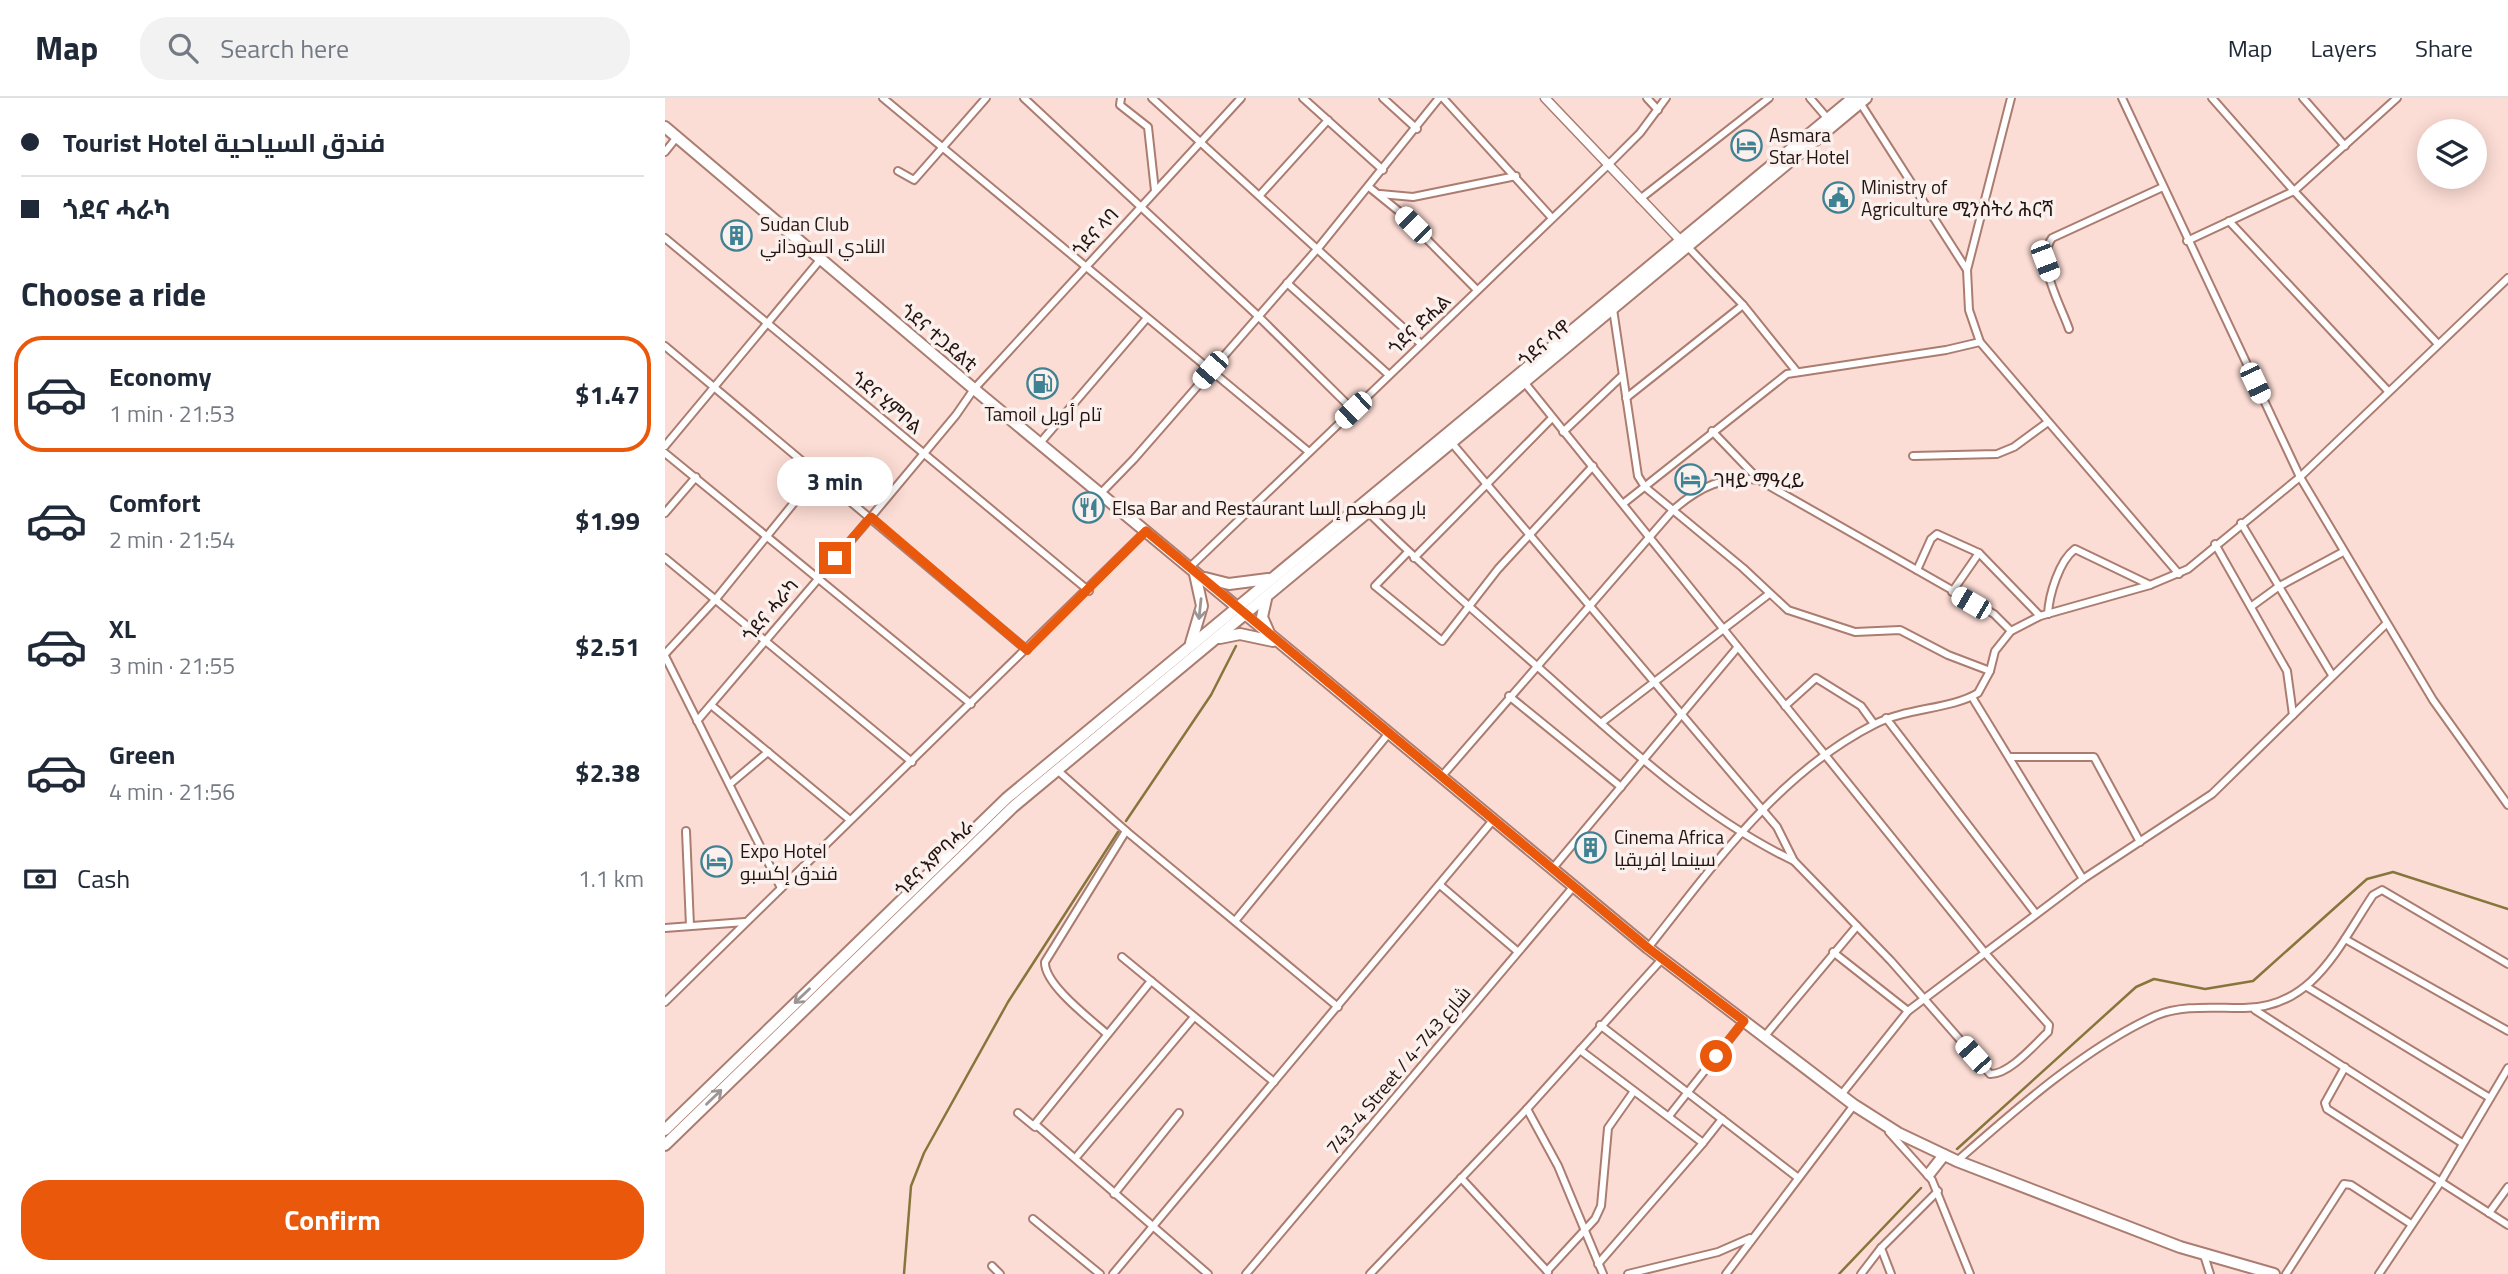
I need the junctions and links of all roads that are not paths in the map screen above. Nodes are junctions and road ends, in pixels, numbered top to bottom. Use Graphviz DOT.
graph roads {
  1 [pos="883,98"];
  2 [pos="986,98"];
  3 [pos="1024,98"];
  4 [pos="1121,98"];
  5 [pos="1152,98"];
  6 [pos="1241,98"];
  7 [pos="1303,98"];
  8 [pos="1383,98"];
  9 [pos="1441,98"];
  10 [pos="1545,98"];
  11 [pos="1647,98"];
  12 [pos="1666,98"];
  13 [pos="1769,98"];
  14 [pos="1810,98"];
  15 [pos="2011,98"];
  16 [pos="2122,98"];
  17 [pos="2212,98"];
  18 [pos="2303,98"];
  19 [pos="2397,98"];
  20 [pos="1859,99"];
  21 [pos="1658,110"];
  22 [pos="1828,119"];
  23 [pos="1328,120"];
  24 [pos="665,127"];
  25 [pos="1417,129"];
  26 [pos="677,137"];
  27 [pos="1200,141"];
  28 [pos="2345,146"];
  29 [pos="943,147"];
  30 [pos="665,152"];
  31 [pos="1608,164"];
  32 [pos="1383,170"];
  33 [pos="898,171"];
  34 [pos="1516,176"];
  35 [pos="1369,187"];
  36 [pos="2163,187"];
  37 [pos="1155,191"];
  38 [pos="2294,191"];
  39 [pos="1380,194"];
  40 [pos="1260,195"];
  41 [pos="1640,199"];
  42 [pos="1140,207"];
  43 [pos="1552,218"];
  44 [pos="2229,222"];
  45 [pos="665,238"];
  46 [pos="2187,241"];
  47 [pos="1685,244"];
  48 [pos="1319,247"];
  49 [pos="820,260"];
  50 [pos="1084,268"];
  51 [pos="1967,270"];
  52 [pos="2508,278"];
  53 [pos="1287,283"];
  54 [pos="1477,290"];
  55 [pos="1610,305"];
  56 [pos="1743,305"];
  57 [pos="1257,315"];
  58 [pos="1147,318"];
  59 [pos="768,324"];
  60 [pos="2069,329"];
  61 [pos="1980,342"];
  62 [pos="1421,344"];
  63 [pos="2438,344"];
  64 [pos="665,346"];
  65 [pos="1210,370"];
  66 [pos="1797,372"];
  67 [pos="1389,375"];
  68 [pos="1622,376"];
  69 [pos="1521,379"];
  70 [pos="715,388"];
  71 [pos="974,389"];
  72 [pos="2388,391"];
  73 [pos="1626,398"];
  74 [pos="1353,410"];
  75 [pos="1552,418"];
  76 [pos="2048,422"];
  77 [pos="1712,431"];
  78 [pos="1563,432"];
  79 [pos="1449,439"];
  80 [pos="1040,443"];
  81 [pos="665,446"];
  82 [pos="1308,452"];
  83 [pos="665,453"];
  84 [pos="924,454"];
  85 [pos="1913,456"];
  86 [pos="1593,466"];
  87 [pos="819,472"];
  88 [pos="696,477"];
  89 [pos="2300,477"];
  90 [pos="1759,480"];
  91 [pos="1487,486"];
  92 [pos="1645,487"];
  93 [pos="1101,493"];
  94 [pos="1624,503"];
  95 [pos="1364,508"];
  96 [pos="1673,510"];
  97 [pos="665,513"];
  98 [pos="871,517"];
  99 [pos="2241,523"];
  100 [pos="1146,531"];
  101 [pos="1529,534"];
  102 [pos="1649,535"];
  103 [pos="767,537"];
  104 [pos="2215,544"];
  105 [pos="1408,552"];
  106 [pos="2343,552"];
  107 [pos="1979,553"];
  108 [pos="665,558"];
  109 [pos="1414,558"];
  110 [pos="1917,570"];
  111 [pos="1194,572"];
  112 [pos="2179,574"];
  113 [pos="817,579"];
  114 [pos="1271,584"];
  115 [pos="2150,585"];
  116 [pos="2278,587"];
  117 [pos="1089,591"];
  118 [pos="1952,592"];
  119 [pos="1769,594"];
  120 [pos="715,600"];
  121 [pos="1467,606"];
  122 [pos="1591,606"];
  123 [pos="2252,606"];
  124 [pos="1235,607"];
  125 [pos="1245,615"];
  126 [pos="2044,615"];
  127 [pos="2386,624"];
  128 [pos="1723,630"];
  129 [pos="2011,631"];
  130 [pos="1214,639"];
  131 [pos="1274,640"];
  132 [pos="764,642"];
  133 [pos="1190,645"];
  134 [pos="1737,648"];
  135 [pos="1027,650"];
  136 [pos="665,655"];
  137 [pos="1535,665"];
  138 [pos="1990,671"];
  139 [pos="2332,675"];
  140 [pos="1655,682"];
  141 [pos="1509,696"];
  142 [pos="1972,697"];
  143 [pos="971,704"];
  144 [pos="711,705"];
  145 [pos="1785,706"];
  146 [pos="1683,713"];
  147 [pos="2293,715"];
  148 [pos="1887,718"];
  149 [pos="697,721"];
  150 [pos="1601,723"];
  151 [pos="1874,724"];
  152 [pos="1389,732"];
  153 [pos="768,752"];
  154 [pos="1825,755"];
  155 [pos="2011,757"];
  156 [pos="1646,760"];
  157 [pos="912,762"];
  158 [pos="1052,766"];
  159 [pos="1442,776"];
  160 [pos="730,784"];
  161 [pos="1621,787"];
  162 [pos="2508,805"];
  163 [pos="1762,810"];
  164 [pos="1494,819"];
  165 [pos="850,820"];
  166 [pos="686,831"];
  167 [pos="1126,831"];
  168 [pos="1739,833"];
  169 [pos="2140,842"];
  170 [pos="1794,861"];
  171 [pos="1553,868"];
  172 [pos="2083,879"];
  173 [pos="1440,885"];
  174 [pos="1574,886"];
  175 [pos="781,888"];
  176 [pos="2036,914"];
  177 [pos="1235,921"];
  178 [pos="745,922"];
  179 [pos="690,926"];
  180 [pos="1857,926"];
  181 [pos="665,929"];
  182 [pos="2345,939"];
  183 [pos="1648,948"];
  184 [pos="1517,951"];
  185 [pos="1833,952"];
  186 [pos="1985,953"];
  187 [pos="1122,957"];
  188 [pos="1662,959"];
  189 [pos="2508,964"];
  190 [pos="1151,981"];
  191 [pos="2307,987"];
  192 [pos="1924,999"];
  193 [pos="665,1002"];
  194 [pos="1338,1007"];
  195 [pos="2253,1009"];
  196 [pos="1908,1012"];
  197 [pos="1194,1017"];
  198 [pos="1744,1021"];
  199 [pos="1600,1026"];
  200 [pos="2508,1031"];
  201 [pos="1106,1033"];
  202 [pos="1764,1037"];
  203 [pos="1580,1050"];
  204 [pos="2345,1067"];
  205 [pos="2508,1068"];
  206 [pos="1274,1082"];
  207 [pos="1634,1091"];
  208 [pos="1688,1092"];
  209 [pos="1841,1095"];
  210 [pos="2490,1098"];
  211 [pos="1854,1105"];
  212 [pos="1527,1109"];
  213 [pos="1018,1113"];
  214 [pos="1179,1113"];
  215 [pos="1669,1116"];
  216 [pos="1722,1119"];
  217 [pos="1880,1122"];
  218 [pos="1035,1128"];
  219 [pos="665,1130"];
  220 [pos="1703,1143"];
  221 [pos="2462,1143"];
  222 [pos="665,1145"];
  223 [pos="1078,1154"];
  224 [pos="1944,1155"];
  225 [pos="1957,1161"];
  226 [pos="1929,1174"];
  227 [pos="1797,1177"];
  228 [pos="1461,1178"];
  229 [pos="2440,1182"];
  230 [pos="2508,1186"];
  231 [pos="1938,1191"];
  232 [pos="1114,1194"];
  233 [pos="2489,1213"];
  234 [pos="1033,1219"];
  235 [pos="2410,1224"];
  236 [pos="2508,1225"];
  237 [pos="1153,1226"];
  238 [pos="1585,1231"];
  239 [pos="1752,1237"];
  240 [pos="1881,1248"];
  241 [pos="2204,1255"];
  242 [pos="1598,1264"];
  243 [pos="992,1266"];
  244 [pos="1645,1272"];
  245 [pos="1548,1273"];
  246 [pos="1000,1274"];
  247 [pos="1100,1274"];
  248 [pos="1113,1274"];
  249 [pos="1208,1274"];
  250 [pos="1246,1274"];
  251 [pos="1370,1274"];
  252 [pos="1603,1274"];
  253 [pos="1628,1274"];
  254 [pos="1726,1274"];
  255 [pos="1861,1274"];
  256 [pos="1891,1274"];
  257 [pos="1970,1274"];
  258 [pos="2210,1274"];
  259 [pos="2274,1274"];
  260 [pos="2286,1274"];
  261 [pos="2379,1274"];
  1 -- 29 [label="street"];
  2 -- 29 [label="street"];
  3 -- 42 [label="street"];
  4 -- 37 [label="street"];
  5 -- 27 [label="street"];
  6 -- 27 [label="street, ጎደና ላባ"];
  7 -- 23 [label="street"];
  8 -- 25 [label="street"];
  9 -- 25 [label="street"];
  9 -- 34 [label="street"];
  10 -- 31 [label="street"];
  11 -- 21 [label="street"];
  12 -- 21 [label="street, ጎደና ድሒል"];
  13 -- 41 [label="street"];
  14 -- 22 [label="street"];
  15 -- 51 [label="street"];
  16 -- 36 [label="street"];
  17 -- 38 [label="street"];
  18 -- 28 [label="street"];
  19 -- 28 [label="street"];
  20 -- 22 [label="main road, ጎደና ሳዋ"];
  20 -- 47 [label="main road, ጎደና ሳዋ"];
  20 -- 51 [label="street"];
  21 -- 31 [label="street, ጎደና ድሒል"];
  22 -- 47 [label="main road, ጎደና ሳዋ"];
  23 -- 32 [label="street"];
  23 -- 40 [label="street"];
  24 -- 26 [label="main road, ጎደና ተጋደልቲ"];
  25 -- 32 [label="street"];
  26 -- 30 [label="street"];
  26 -- 49 [label="main road, ጎደና ተጋደልቲ"];
  27 -- 37 [label="street, ጎደና ላባ"];
  27 -- 40 [label="street"];
  28 -- 38 [label="street"];
  29 -- 33 [label="street"];
  29 -- 50 [label="street"];
  31 -- 41 [label="street"];
  31 -- 43 [label="street, ጎደና ድሒል"];
  32 -- 35 [label="street"];
  34 -- 39 [label="street"];
  34 -- 43 [label="street"];
  35 -- 39 [label="street"];
  35 -- 48 [label="street"];
  36 -- 46 [label="street"];
  36 -- 60 [label="street"];
  37 -- 42 [label="street, ጎደና ላባ"];
  38 -- 44 [label="street"];
  38 -- 63 [label="street"];
  39 -- 54 [label="street"];
  40 -- 48 [label="street"];
  41 -- 47 [label="street"];
  42 -- 50 [label="street, ጎደና ላባ"];
  42 -- 57 [label="street"];
  43 -- 54 [label="street, ጎደና ድሒል"];
  44 -- 46 [label="street"];
  44 -- 72 [label="street"];
  45 -- 59 [label="street, ጎደና ሂምቦል"];
  46 -- 89 [label="street"];
  47 -- 55 [label="main road, ጎደና ሳዋ"];
  47 -- 56 [label="street"];
  48 -- 53 [label="street"];
  48 -- 62 [label="street"];
  49 -- 59 [label="street"];
  49 -- 71 [label="main road, ጎደና ተጋደልቲ"];
  50 -- 58 [label="street"];
  50 -- 71 [label="street, ጎደና ላባ"];
  51 -- 61 [label="street"];
  52 -- 63 [label="street"];
  53 -- 57 [label="street"];
  53 -- 67 [label="street"];
  54 -- 62 [label="street, ጎደና ድሒል"];
  55 -- 68 [label="street"];
  55 -- 69 [label="main road, ጎደና ሳዋ"];
  56 -- 66 [label="street"];
  56 -- 73 [label="street"];
  57 -- 65 [label="street"];
  57 -- 74 [label="street"];
  58 -- 65 [label="street"];
  58 -- 80 [label="street"];
  59 -- 70 [label="street"];
  59 -- 84 [label="street, ጎደና ሂምቦል"];
  61 -- 66 [label="street"];
  61 -- 76 [label="street"];
  62 -- 67 [label="street, ጎደና ድሒል"];
  63 -- 72 [label="street"];
  64 -- 70 [label="street"];
  65 -- 82 [label="street"];
  65 -- 93 [label="street"];
  66 -- 77 [label="street"];
  67 -- 74 [label="street, ጎደና ድሒል"];
  68 -- 73 [label="street"];
  68 -- 78 [label="street"];
  69 -- 75 [label="street"];
  69 -- 79 [label="main road, ጎደና ሳዋ"];
  70 -- 81 [label="street"];
  70 -- 87 [label="street"];
  71 -- 80 [label="main road, ጎደና ተጋደልቲ"];
  71 -- 84 [label="street, ጎደና ሓራካ"];
  72 -- 89 [label="street"];
  73 -- 92 [label="street"];
  74 -- 82 [label="street, ጎደና ድሒል"];
  75 -- 78 [label="street"];
  75 -- 91 [label="street"];
  76 -- 85 [label="street"];
  76 -- 112 [label="street"];
  77 -- 90 [label="street"];
  77 -- 92 [label="street"];
  78 -- 86 [label="street"];
  79 -- 91 [label="street"];
  79 -- 95 [label="main road, ጎደና ሳዋ"];
  80 -- 93 [label="main road, ጎደና ተጋደልቲ"];
  82 -- 111 [label="street, ጎደና ድሒል"];
  83 -- 88 [label="street"];
  84 -- 98 [label="street, ጎደና ሓራካ"];
  84 -- 117 [label="street, ጎደና ሂምቦል"];
  86 -- 94 [label="street"];
  86 -- 101 [label="street"];
  87 -- 98 [label="street"];
  87 -- 103 [label="street"];
  88 -- 97 [label="street"];
  88 -- 103 [label="street"];
  89 -- 99 [label="street"];
  89 -- 106 [label="street"];
  90 -- 96 [label="street"];
  90 -- 110 [label="street"];
  91 -- 101 [label="street"];
  91 -- 109 [label="street"];
  92 -- 94 [label="street"];
  92 -- 96 [label="street"];
  93 -- 100 [label="main road, ጎደና ተጋደልቲ"];
  94 -- 102 [label="street"];
  95 -- 105 [label="street"];
  95 -- 114 [label="main road, ጎደና ሳዋ"];
  96 -- 102 [label="street"];
  96 -- 119 [label="street"];
  98 -- 113 [label="street, ጎደና ሓራካ"];
  98 -- 135 [label="street"];
  99 -- 104 [label="street"];
  99 -- 116 [label="street"];
  100 -- 111 [label="main road, ጎደና ተጋደልቲ"];
  100 -- 117 [label="street"];
  101 -- 121 [label="street"];
  101 -- 122 [label="street"];
  102 -- 122 [label="street"];
  102 -- 128 [label="street"];
  103 -- 113 [label="street"];
  103 -- 120 [label="street"];
  104 -- 112 [label="street"];
  104 -- 123 [label="street"];
  105 -- 109 [label="street"];
  105 -- 121 [label="street"];
  106 -- 116 [label="street"];
  106 -- 127 [label="street"];
  107 -- 110 [label="street"];
  107 -- 118 [label="street"];
  107 -- 126 [label="street"];
  108 -- 120 [label="street"];
  109 -- 121 [label="street"];
  110 -- 118 [label="street"];
  111 -- 114 [label="main road"];
  111 -- 124 [label="main road, ጎደና ተጋደልቲ"];
  111 -- 133 [label="main road, one-way"];
  112 -- 115 [label="street"];
  113 -- 132 [label="street, ጎደና ሓራካ"];
  113 -- 143 [label="street"];
  114 -- 124 [label="main road, ጎደና ሳዋ"];
  114 -- 125 [label="main road, ጎደና ሳዋ"];
  114 -- 131 [label="main road"];
  115 -- 126 [label="street"];
  115 -- 126 [label="street"];
  116 -- 123 [label="street"];
  116 -- 139 [label="street"];
  117 -- 135 [label="street"];
  118 -- 129 [label="street"];
  119 -- 128 [label="street"];
  119 -- 138 [label="street"];
  120 -- 132 [label="street"];
  120 -- 136 [label="street"];
  121 -- 137 [label="street"];
  122 -- 137 [label="street"];
  122 -- 140 [label="street"];
  123 -- 147 [label="street"];
  124 -- 125 [label="main road, ጎደና ተጋደልቲ"];
  124 -- 133 [label="main road, ጎደና እምባሓራ"];
  125 -- 130 [label="main road, ጎደና እምባሓራ"];
  125 -- 131 [label="main road, ጎደና ተጋደልቲ"];
  126 -- 129 [label="street"];
  127 -- 139 [label="street"];
  127 -- 162 [label="street"];
  128 -- 134 [label="street"];
  128 -- 140 [label="street"];
  129 -- 138 [label="street"];
  130 -- 131 [label="main road"];
  130 -- 158 [label="main road, ጎደና እምባሓራ"];
  131 -- 152 [label="main road, ጎደና ተጋደልቲ"];
  132 -- 144 [label="street, ጎደና ሓራካ"];
  132 -- 157 [label="street"];
  133 -- 158 [label="main road, ጎደና እምባሓራ"];
  134 -- 145 [label="street"];
  134 -- 146 [label="street"];
  135 -- 143 [label="street"];
  136 -- 149 [label="street"];
  137 -- 141 [label="street"];
  137 -- 150 [label="street"];
  138 -- 142 [label="street"];
  139 -- 147 [label="street"];
  140 -- 146 [label="street"];
  140 -- 150 [label="street"];
  141 -- 159 [label="street"];
  141 -- 161 [label="street"];
  142 -- 148 [label="street"];
  142 -- 155 [label="street"];
  143 -- 157 [label="street"];
  144 -- 149 [label="street, ጎደና ሓራካ"];
  144 -- 153 [label="street"];
  145 -- 151 [label="street"];
  145 -- 154 [label="street"];
  146 -- 156 [label="street"];
  146 -- 163 [label="street"];
  147 -- 169 [label="street"];
  148 -- 151 [label="street"];
  148 -- 176 [label="street"];
  149 -- 160 [label="street"];
  150 -- 156 [label="street"];
  151 -- 154 [label="street"];
  152 -- 159 [label="main road, ጎደና ተጋደልቲ"];
  152 -- 177 [label="street"];
  153 -- 160 [label="street"];
  153 -- 165 [label="street"];
  154 -- 163 [label="street"];
  154 -- 186 [label="street"];
  155 -- 169 [label="street"];
  155 -- 172 [label="street"];
  156 -- 161 [label="street"];
  156 -- 168 [label="street"];
  157 -- 165 [label="street"];
  158 -- 167 [label="street"];
  158 -- 219 [label="main road, ጎደና እምባሓራ, one-way"];
  222 -- 158 [label="main road, ጎደና እምባሓራ, one-way"];
  159 -- 164 [label="main road, ጎደና ተጋደልቲ"];
  160 -- 175 [label="street"];
  161 -- 171 [label="street"];
  163 -- 168 [label="street"];
  163 -- 170 [label="street"];
  164 -- 171 [label="main road, ጎደና ተጋደልቲ"];
  164 -- 173 [label="street"];
  165 -- 175 [label="street"];
  166 -- 179 [label="street"];
  167 -- 177 [label="street"];
  167 -- 201 [label="street"];
  168 -- 170 [label="street"];
  168 -- 183 [label="street"];
  169 -- 172 [label="street"];
  170 -- 180 [label="street"];
  171 -- 174 [label="main road, ጎደና ተጋደልቲ"];
  172 -- 176 [label="street"];
  173 -- 184 [label="street"];
  173 -- 194 [label="street"];
  174 -- 183 [label="main road, ጎደና ተጋደልቲ"];
  174 -- 184 [label="street, 743-4 Street / شارع 743-4"];
  175 -- 178 [label="street"];
  176 -- 186 [label="street"];
  177 -- 194 [label="street"];
  178 -- 179 [label="street"];
  178 -- 193 [label="street"];
  179 -- 181 [label="street"];
  180 -- 185 [label="street"];
  180 -- 192 [label="street"];
  182 -- 189 [label="street"];
  182 -- 191 [label="street"];
  182 -- 200 [label="street"];
  183 -- 188 [label="main road, ጎደና ተጋደልቲ"];
  184 -- 250 [label="street, 743-4 Street / شارع 743-4"];
  185 -- 196 [label="street"];
  185 -- 202 [label="street"];
  186 -- 192 [label="street"];
  186 -- 192 [label="street"];
  187 -- 190 [label="street"];
  188 -- 198 [label="main road, ጎደና ተጋደልቲ"];
  188 -- 199 [label="street"];
  190 -- 197 [label="street"];
  190 -- 201 [label="street"];
  191 -- 195 [label="street"];
  191 -- 210 [label="street"];
  192 -- 196 [label="street"];
  194 -- 206 [label="street"];
  195 -- 204 [label="street"];
  195 -- 225 [label="street"];
  196 -- 209 [label="street"];
  197 -- 206 [label="street"];
  197 -- 223 [label="street"];
  198 -- 202 [label="main road, ጎደና ተጋደልቲ"];
  198 -- 208 [label="street"];
  199 -- 203 [label="street"];
  199 -- 208 [label="street"];
  201 -- 218 [label="street"];
  202 -- 209 [label="main road, ጎደና ተጋደልቲ"];
  203 -- 207 [label="street"];
  203 -- 212 [label="street"];
  204 -- 221 [label="street"];
  204 -- 229 [label="street"];
  205 -- 210 [label="street"];
  206 -- 237 [label="street"];
  207 -- 215 [label="street"];
  207 -- 238 [label="street"];
  208 -- 215 [label="street"];
  208 -- 216 [label="street"];
  209 -- 211 [label="main road, ጎደና ተጋደልቲ"];
  210 -- 221 [label="street"];
  211 -- 217 [label="main road, ጎደና ተጋደልቲ"];
  211 -- 227 [label="street"];
  212 -- 228 [label="street"];
  212 -- 238 [label="street"];
  213 -- 218 [label="street"];
  214 -- 232 [label="street"];
  215 -- 220 [label="street"];
  216 -- 220 [label="street"];
  216 -- 227 [label="street"];
  217 -- 224 [label="main road, ጎደና ተጋደልቲ"];
  217 -- 226 [label="street"];
  218 -- 232 [label="street"];
  220 -- 242 [label="street"];
  221 -- 229 [label="street"];
  224 -- 225 [label="main road, ጎደና ተጋደልቲ"];
  224 -- 226 [label="main road"];
  225 -- 241 [label="main road, ጎደና ተጋደልቲ"];
  226 -- 231 [label="street"];
  227 -- 239 [label="street"];
  228 -- 245 [label="street"];
  228 -- 251 [label="street"];
  229 -- 233 [label="street"];
  229 -- 235 [label="street"];
  230 -- 233 [label="street"];
  231 -- 240 [label="street"];
  231 -- 257 [label="street"];
  232 -- 237 [label="street"];
  233 -- 236 [label="street"];
  234 -- 247 [label="street"];
  235 -- 260 [label="street"];
  235 -- 261 [label="street"];
  237 -- 248 [label="street"];
  237 -- 249 [label="street"];
  238 -- 242 [label="street"];
  238 -- 245 [label="street"];
  239 -- 244 [label="street"];
  239 -- 254 [label="street"];
  240 -- 255 [label="street"];
  240 -- 256 [label="street"];
  241 -- 258 [label="street"];
  241 -- 259 [label="main road, ጎደና ተጋደልቲ"];
  242 -- 252 [label="street"];
  243 -- 246 [label="street"];
  244 -- 253 [label="street"];
}
